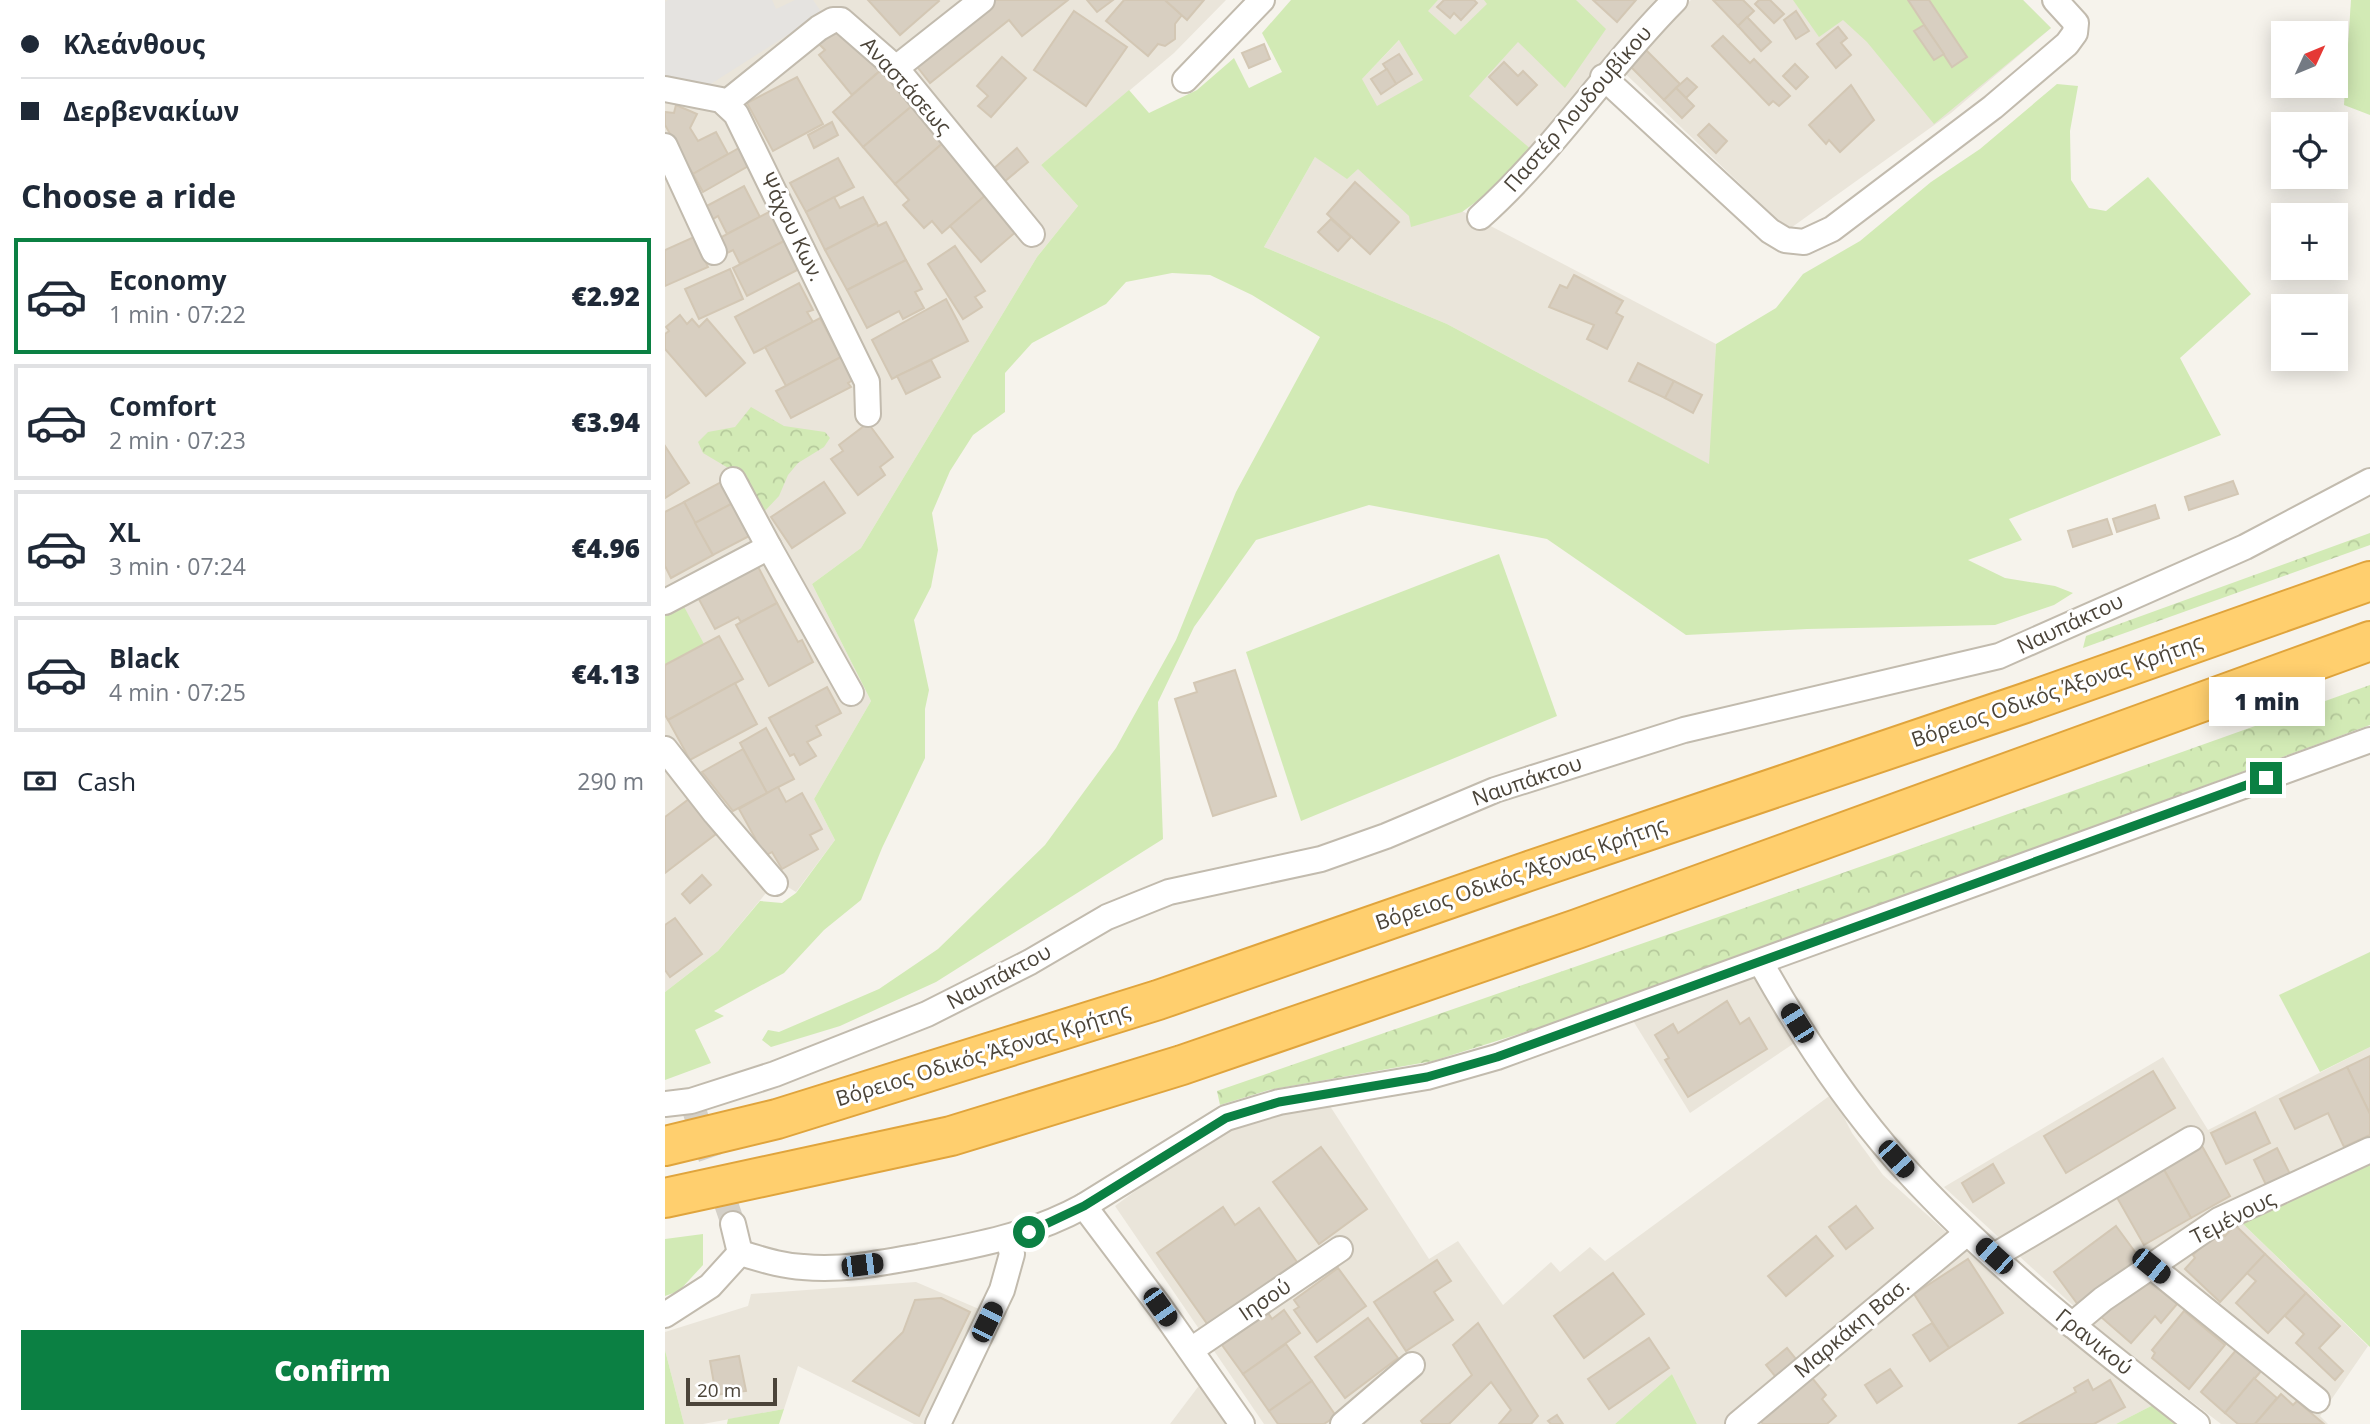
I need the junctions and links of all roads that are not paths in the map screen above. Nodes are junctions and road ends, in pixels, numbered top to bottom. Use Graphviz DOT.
graph roads {
  1 [pos="982,0"];
  2 [pos="1262,0"];
  3 [pos="1675,0"];
  4 [pos="2055,0"];
  5 [pos="896,68"];
  6 [pos="1604,77"];
  7 [pos="1185,80"];
  8 [pos="665,89"];
  9 [pos="726,103"];
  10 [pos="665,146"];
  11 [pos="1480,217"];
  12 [pos="1033,234"];
  13 [pos="714,252"];
  14 [pos="868,414"];
  15 [pos="733,480"];
  16 [pos="2370,481"];
  17 [pos="769,547"];
  18 [pos="2370,581"];
  19 [pos="665,602"];
  20 [pos="2370,642"];
  21 [pos="851,693"];
  22 [pos="2370,740"];
  23 [pos="665,748"];
  24 [pos="775,883"];
  25 [pos="1761,962"];
  26 [pos="665,1104"];
  27 [pos="2191,1139"];
  28 [pos="665,1146"];
  29 [pos="2370,1150"];
  30 [pos="665,1198"];
  31 [pos="1084,1206"];
  32 [pos="733,1224"];
  33 [pos="1967,1233"];
  34 [pos="1008,1238"];
  35 [pos="1340,1250"];
  36 [pos="740,1253"];
  37 [pos="1994,1256"];
  38 [pos="2151,1266"];
  39 [pos="665,1315"];
  40 [pos="2072,1325"];
  41 [pos="1191,1350"];
  42 [pos="1412,1365"];
  43 [pos="2318,1400"];
  44 [pos="938,1424"];
  45 [pos="1242,1424"];
  46 [pos="1343,1424"];
  47 [pos="1738,1424"];
  48 [pos="2197,1424"];
  1 -- 5 [label="street"];
  2 -- 7 [label="street"];
  3 -- 6 [label="street, Παστέρ Λουδουβίκου"];
  4 -- 6 [label="street"];
  5 -- 9 [label="street, Αναστάσεως"];
  5 -- 12 [label="street, Αναστάσεως"];
  6 -- 11 [label="street, Παστέρ Λουδουβίκου"];
  8 -- 9 [label="street"];
  9 -- 14 [label="street, Ψάχου Κων."];
  10 -- 13 [label="street"];
  15 -- 17 [label="street"];
  16 -- 26 [label="street, Ναυπάκτου"];
  17 -- 19 [label="street"];
  17 -- 21 [label="street"];
  18 -- 28 [label="highway, Βόρειος Οδικός Άξονας Κρήτης"];
  20 -- 30 [label="highway"];
  22 -- 25 [label="street"];
  23 -- 24 [label="street"];
  25 -- 31 [label="street"];
  25 -- 33 [label="street, Γρανικού"];
  27 -- 37 [label="street"];
  29 -- 38 [label="street, Τεμένους"];
  31 -- 34 [label="street"];
  31 -- 41 [label="street"];
  32 -- 36 [label="street"];
  33 -- 37 [label="street, Γρανικού"];
  33 -- 47 [label="street, Μαρκάκη Βασ."];
  34 -- 36 [label="street"];
  34 -- 44 [label="street"];
  35 -- 41 [label="street, Ιησού"];
  36 -- 39 [label="street"];
  37 -- 40 [label="street, Γρανικού"];
  38 -- 40 [label="street, Τεμένους"];
  38 -- 43 [label="street"];
  40 -- 48 [label="street, Γρανικού"];
  41 -- 45 [label="street"];
  42 -- 46 [label="street"];
}
